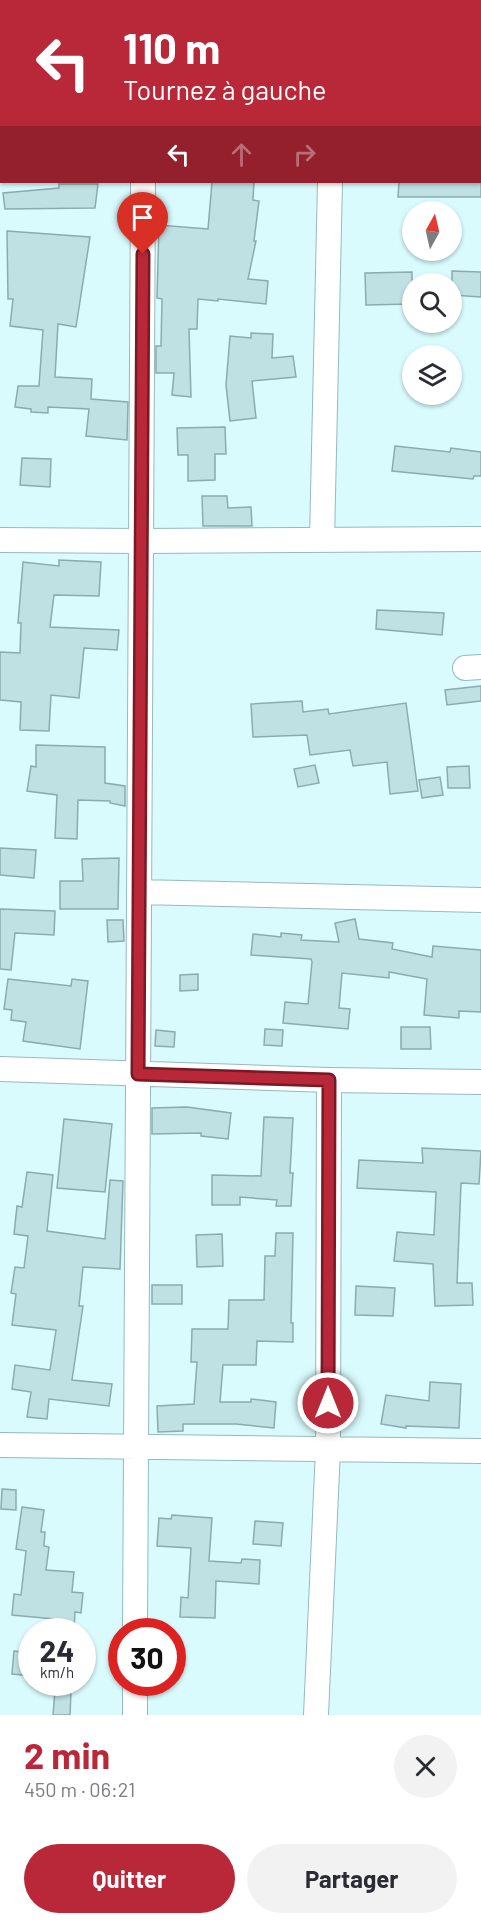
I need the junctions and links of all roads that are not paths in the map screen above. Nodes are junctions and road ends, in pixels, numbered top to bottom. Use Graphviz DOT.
graph roads {
  1 [pos="143,183"];
  2 [pos="330,183"];
  3 [pos="481,539"];
  4 [pos="0,540"];
  5 [pos="322,540"];
  6 [pos="142,541"];
  7 [pos="139,892"];
  8 [pos="481,900"];
  9 [pos="0,1069"];
  10 [pos="138,1074"];
  11 [pos="329,1080"];
  12 [pos="481,1082"];
  13 [pos="0,1445"];
  14 [pos="136,1446"];
  15 [pos="328,1449"];
  16 [pos="481,1451"];
  17 [pos="135,1618"];
  18 [pos="135,1696"];
  19 [pos="135,1715"];
  20 [pos="316,1715"];
  1 -- 6 [label="street"];
  2 -- 5 [label="street"];
  3 -- 5 [label="street"];
  4 -- 6 [label="street"];
  5 -- 6 [label="street"];
  6 -- 7 [label="street"];
  7 -- 8 [label="street"];
  7 -- 10 [label="street"];
  9 -- 10 [label="street"];
  10 -- 11 [label="street"];
  10 -- 14 [label="street"];
  11 -- 12 [label="street"];
  11 -- 15 [label="street"];
  13 -- 14 [label="street"];
  14 -- 15 [label="street"];
  14 -- 17 [label="street"];
  15 -- 16 [label="street"];
  15 -- 20 [label="street"];
  18 -- 19 [label="street"];
}
